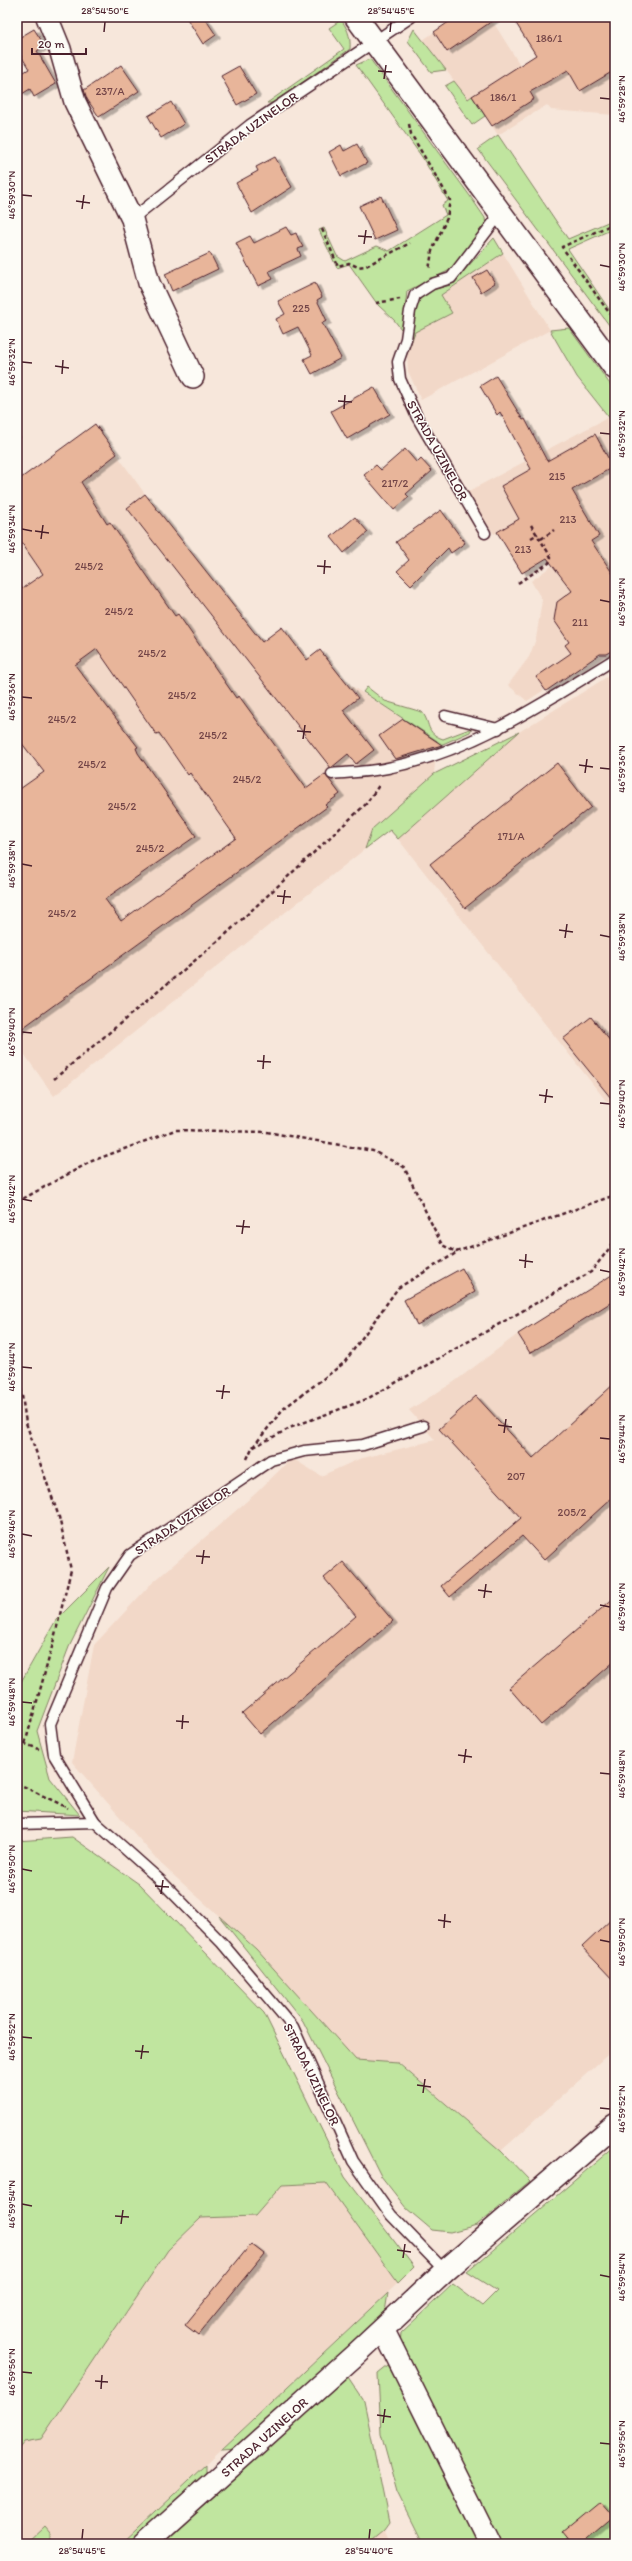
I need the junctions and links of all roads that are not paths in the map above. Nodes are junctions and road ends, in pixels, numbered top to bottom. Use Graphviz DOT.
graph roads {
  1 [pos="47,17"];
  2 [pos="356,17"];
  3 [pos="412,17"];
  4 [pos="374,42"];
  5 [pos="500,214"];
  6 [pos="132,219"];
  7 [pos="615,368"];
  8 [pos="193,376"];
  9 [pos="486,533"];
  10 [pos="615,659"];
  11 [pos="445,716"];
  12 [pos="498,728"];
  13 [pos="332,774"];
  14 [pos="424,1426"];
  15 [pos="95,1822"];
  16 [pos="17,1824"];
  17 [pos="615,2125"];
  18 [pos="445,2271"];
  19 [pos="383,2329"];
  20 [pos="144,2544"];
  21 [pos="490,2544"];
  1 -- 6 [label="street"];
  2 -- 4 [label="street"];
  3 -- 4 [label="lane, STRADA UZINELOR"];
  4 -- 5 [label="street"];
  4 -- 6 [label="lane, STRADA UZINELOR"];
  5 -- 7 [label="street"];
  5 -- 9 [label="lane, STRADA UZINELOR"];
  6 -- 8 [label="street"];
  10 -- 12 [label="lane"];
  11 -- 12 [label="lane"];
  12 -- 13 [label="lane"];
  14 -- 15 [label="lane, STRADA UZINELOR"];
  15 -- 16 [label="lane"];
  15 -- 18 [label="lane, STRADA UZINELOR"];
  17 -- 18 [label="street, STRADA UZINELOR"];
  18 -- 19 [label="street, STRADA UZINELOR"];
  19 -- 20 [label="street, STRADA UZINELOR"];
  19 -- 21 [label="street"];
}
